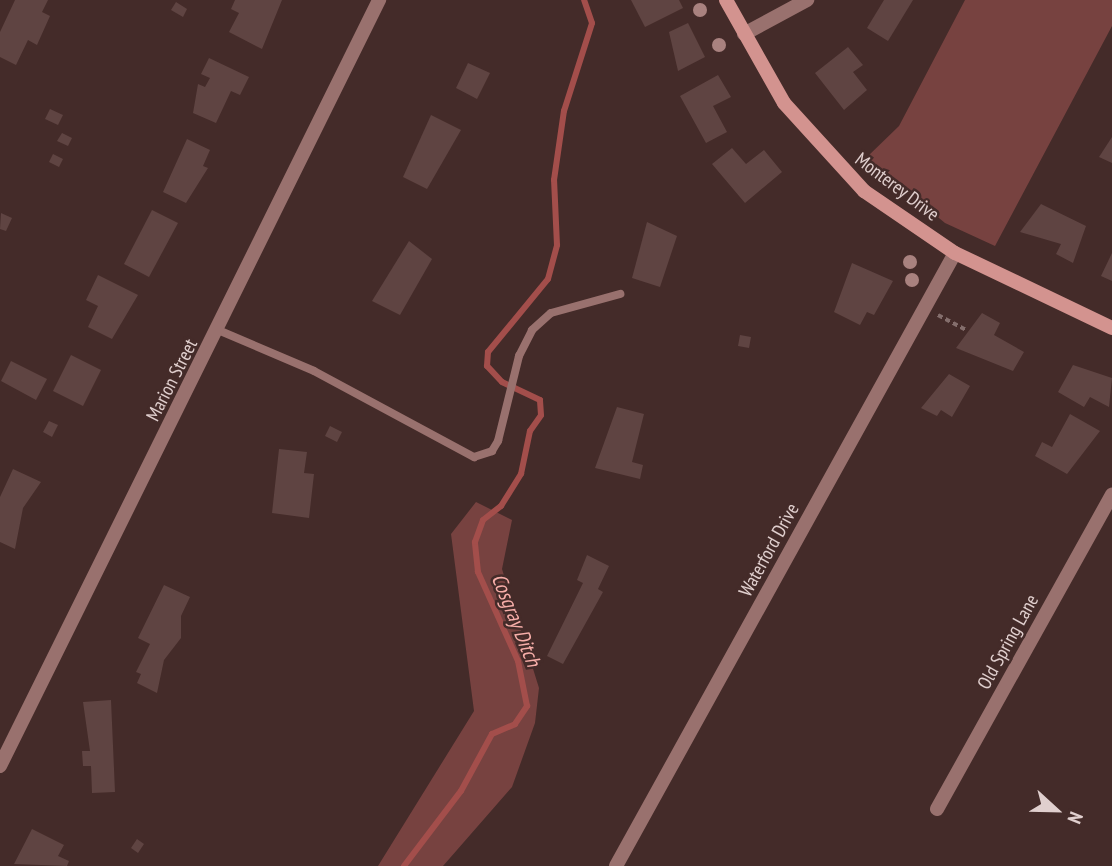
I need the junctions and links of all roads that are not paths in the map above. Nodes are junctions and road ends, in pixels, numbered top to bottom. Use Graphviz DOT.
graph roads {
  1 [pos="726,0"];
  2 [pos="807,0"];
  3 [pos="377,4"];
  4 [pos="744,34"];
  5 [pos="955,253"];
  6 [pos="620,294"];
  7 [pos="1112,328"];
  8 [pos="218,330"];
  9 [pos="1112,494"];
  10 [pos="0,766"];
  11 [pos="937,809"];
  12 [pos="617,866"];
  1 -- 4 [label="street, Monterey Drive"];
  2 -- 4 [label="street"];
  3 -- 8 [label="street, Marion Street"];
  4 -- 5 [label="street, Monterey Drive"];
  5 -- 7 [label="street, Monterey Drive"];
  5 -- 12 [label="street, Waterford Drive"];
  6 -- 8 [label="lane"];
  8 -- 10 [label="street, Marion Street"];
  9 -- 11 [label="street, Old Spring Lane"];
}
